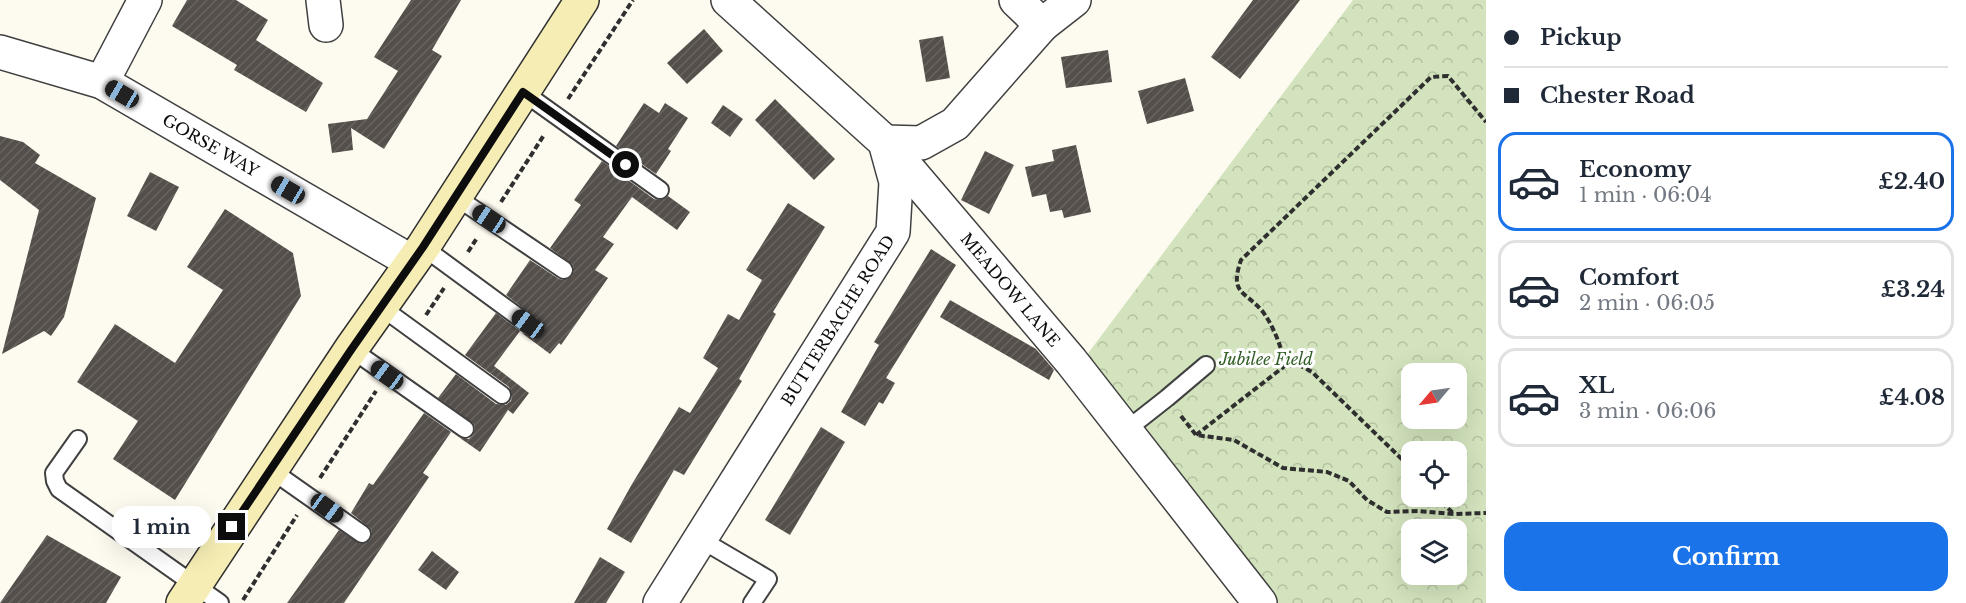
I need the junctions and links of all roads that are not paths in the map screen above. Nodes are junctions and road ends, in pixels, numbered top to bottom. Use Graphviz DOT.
graph roads {
  1 [pos="145,0"];
  2 [pos="582,0"];
  3 [pos="728,0"];
  4 [pos="1016,0"];
  5 [pos="1074,0"];
  6 [pos="1042,25"];
  7 [pos="0,52"];
  8 [pos="102,82"];
  9 [pos="523,92"];
  10 [pos="885,142"];
  11 [pos="660,190"];
  12 [pos="456,197"];
  13 [pos="418,255"];
  14 [pos="564,270"];
  15 [pos="381,307"];
  16 [pos="528,324"];
  17 [pos="351,350"];
  18 [pos="1206,365"];
  19 [pos="502,394"];
  20 [pos="465,429"];
  21 [pos="1125,431"];
  22 [pos="78,439"];
  23 [pos="271,470"];
  24 [pos="362,534"];
  25 [pos="700,539"];
  26 [pos="199,597"];
  27 [pos="660,603"];
  28 [pos="752,603"];
  29 [pos="1260,603"];
  1 -- 8 [label="street"];
  2 -- 9 [label="main road"];
  3 -- 10 [label="street"];
  4 -- 6 [label="street"];
  5 -- 6 [label="street"];
  6 -- 10 [label="street"];
  7 -- 8 [label="street, GORSE WAY"];
  8 -- 13 [label="street, GORSE WAY"];
  9 -- 11 [label="lane"];
  9 -- 12 [label="main road"];
  10 -- 21 [label="street, MEADOW LANE"];
  10 -- 25 [label="street, BUTTERBACHE ROAD"];
  12 -- 13 [label="main road"];
  12 -- 14 [label="lane"];
  13 -- 15 [label="main road"];
  13 -- 16 [label="lane"];
  15 -- 17 [label="main road"];
  15 -- 19 [label="lane"];
  17 -- 20 [label="lane"];
  17 -- 23 [label="main road"];
  18 -- 21 [label="lane"];
  21 -- 29 [label="street, MEADOW LANE"];
  22 -- 26 [label="lane"];
  23 -- 24 [label="lane"];
  23 -- 26 [label="main road"];
  25 -- 27 [label="street, BUTTERBACHE ROAD"];
  25 -- 28 [label="lane"];
}
